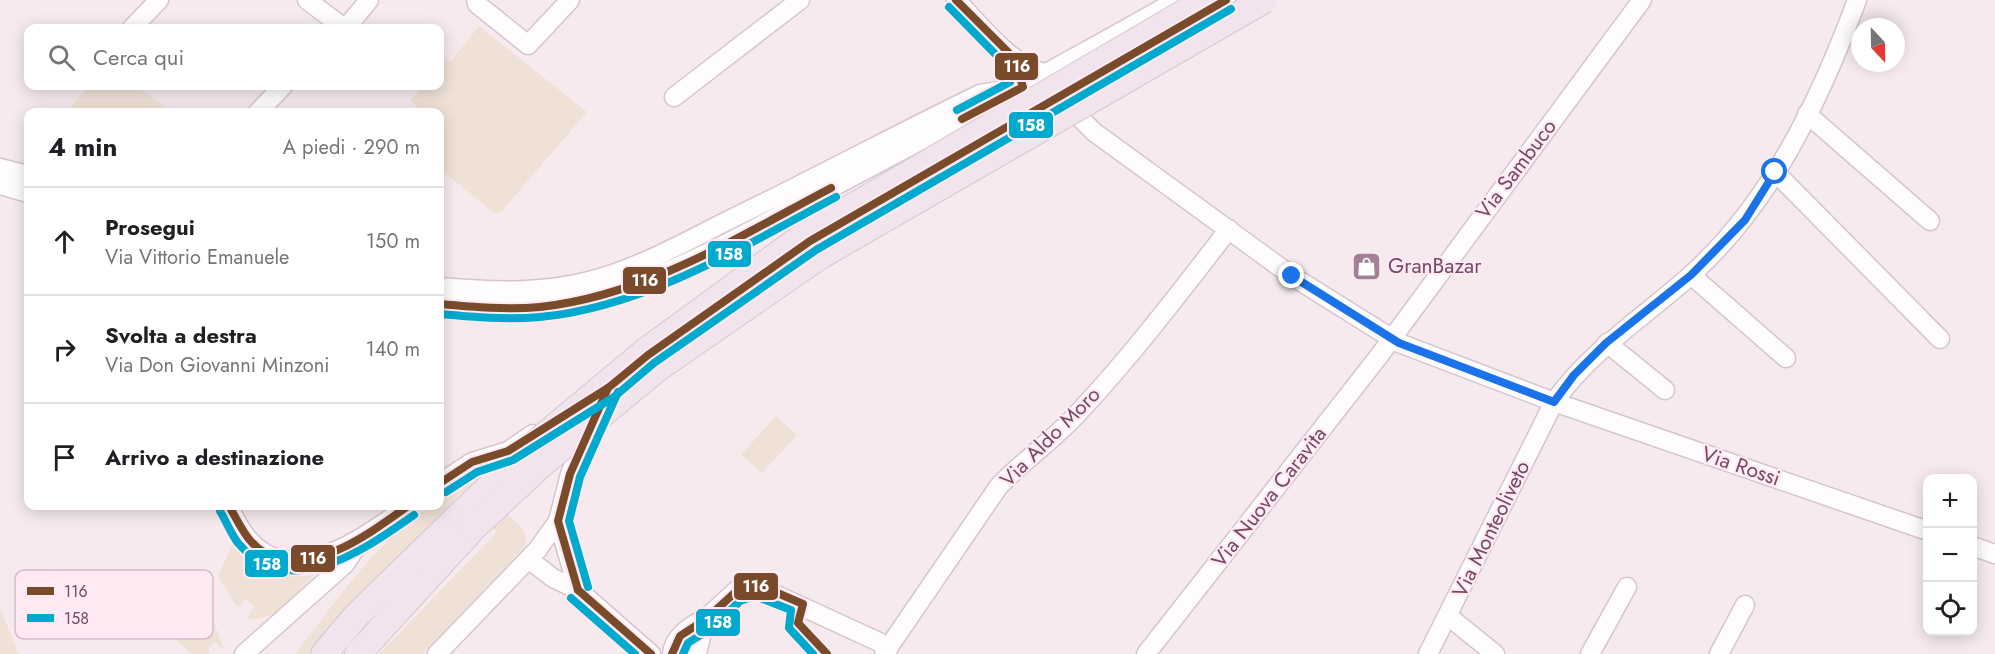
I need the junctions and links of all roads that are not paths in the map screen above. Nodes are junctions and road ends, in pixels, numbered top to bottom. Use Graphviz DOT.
graph roads {
  1 [pos="159,0"];
  2 [pos="307,0"];
  3 [pos="369,0"];
  4 [pos="476,0"];
  5 [pos="570,0"];
  6 [pos="800,0"];
  7 [pos="956,0"];
  8 [pos="1177,0"];
  9 [pos="1206,0"];
  10 [pos="1227,0"];
  11 [pos="1263,0"];
  12 [pos="1642,0"];
  13 [pos="1857,0"];
  14 [pos="136,24"];
  15 [pos="340,24"];
  16 [pos="348,24"];
  17 [pos="1014,57"];
  18 [pos="1048,74"];
  19 [pos="1023,87"];
  20 [pos="279,90"];
  21 [pos="674,97"];
  22 [pos="1064,100"];
  23 [pos="262,108"];
  24 [pos="1807,114"];
  25 [pos="0,168"];
  26 [pos="1775,172"];
  27 [pos="24,174"];
  28 [pos="0,185"];
  29 [pos="24,192"];
  30 [pos="1930,221"];
  31 [pos="1229,230"];
  32 [pos="1691,275"];
  33 [pos="444,287"];
  34 [pos="444,304"];
  35 [pos="1390,338"];
  36 [pos="1940,339"];
  37 [pos="1606,343"];
  38 [pos="1786,358"];
  39 [pos="608,388"];
  40 [pos="1665,390"];
  41 [pos="1554,402"];
  42 [pos="444,480"];
  43 [pos="231,510"];
  44 [pos="402,510"];
  45 [pos="558,520"];
  46 [pos="467,521"];
  47 [pos="1923,529"];
  48 [pos="360,540"];
  49 [pos="1977,548"];
  50 [pos="1995,554"];
  51 [pos="525,563"];
  52 [pos="1627,587"];
  53 [pos="578,590"];
  54 [pos="1745,605"];
  55 [pos="1448,616"];
  56 [pos="705,619"];
  57 [pos="886,652"];
  58 [pos="244,654"];
  59 [pos="324,654"];
  60 [pos="358,654"];
  61 [pos="437,654"];
  62 [pos="651,654"];
  63 [pos="672,654"];
  64 [pos="697,654"];
  65 [pos="1146,654"];
  66 [pos="1428,654"];
  67 [pos="1494,654"];
  68 [pos="1590,654"];
  69 [pos="1719,654"];
  1 -- 14 [label="street"];
  2 -- 15 [label="street"];
  3 -- 16 [label="street"];
  4 -- 5 [label="street"];
  6 -- 21 [label="street"];
  7 -- 17 [label="street"];
  8 -- 18 [label="street"];
  9 -- 46 [label="highway, bridge"];
  10 -- 22 [label="street"];
  11 -- 46 [label="highway, bridge"];
  12 -- 35 [label="street, Via Sambuco"];
  13 -- 24 [label="street, Via Monteoliveto"];
  17 -- 18 [label="street"];
  17 -- 19 [label="street"];
  18 -- 19 [label="street"];
  19 -- 33 [label="street"];
  19 -- 34 [label="street"];
  20 -- 23 [label="street"];
  22 -- 31 [label="street, Via Rossi"];
  22 -- 39 [label="street"];
  24 -- 26 [label="street, Via Monteoliveto"];
  24 -- 30 [label="street"];
  25 -- 27 [label="street"];
  26 -- 32 [label="street, Via Monteoliveto"];
  26 -- 36 [label="street"];
  28 -- 29 [label="street"];
  31 -- 35 [label="street, Via Rossi"];
  31 -- 57 [label="street, Via Aldo Moro"];
  32 -- 37 [label="street, Via Monteoliveto"];
  32 -- 38 [label="street"];
  35 -- 41 [label="street, Via Rossi"];
  35 -- 65 [label="street, Via Nuova Caravita"];
  37 -- 40 [label="street"];
  37 -- 41 [label="street, Via Monteoliveto"];
  39 -- 42 [label="street"];
  39 -- 45 [label="street"];
  41 -- 47 [label="street, Via Rossi"];
  41 -- 55 [label="street, Via Monteoliveto"];
  43 -- 48 [label="street"];
  44 -- 48 [label="street"];
  45 -- 51 [label="street"];
  45 -- 53 [label="street"];
  46 -- 59 [label="highway"];
  46 -- 60 [label="highway"];
  48 -- 58 [label="street"];
  49 -- 50 [label="street"];
  51 -- 53 [label="street"];
  51 -- 61 [label="street"];
  52 -- 68 [label="street"];
  53 -- 62 [label="street"];
  54 -- 69 [label="street"];
  55 -- 66 [label="street, Via Monteoliveto"];
  55 -- 67 [label="street"];
  56 -- 57 [label="street"];
  56 -- 63 [label="street"];
  56 -- 64 [label="street"];
}
